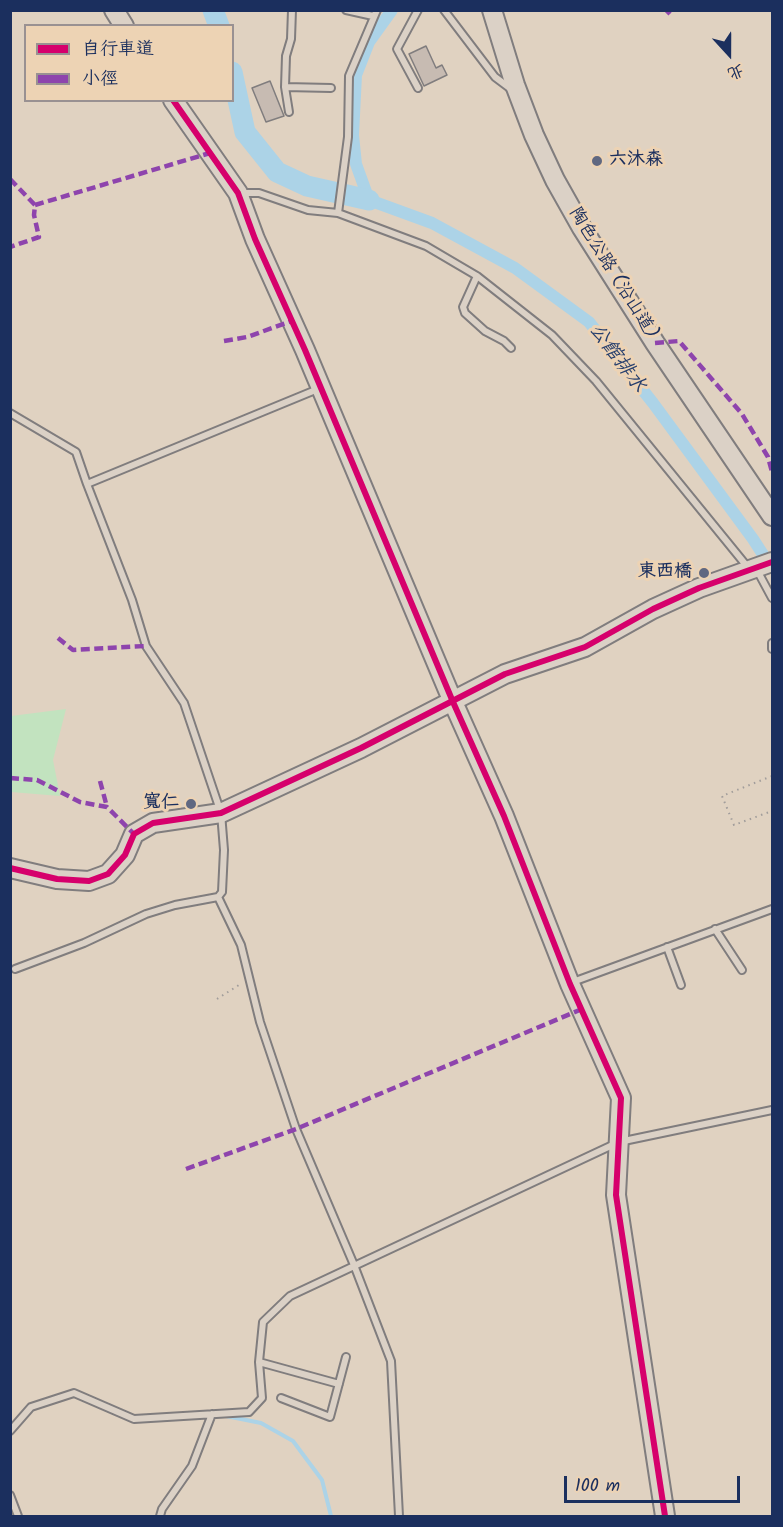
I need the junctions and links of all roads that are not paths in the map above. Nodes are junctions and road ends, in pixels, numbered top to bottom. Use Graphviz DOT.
graph roads {
  1 [pos="114,10"];
  2 [pos="292,10"];
  3 [pos="346,10"];
  4 [pos="418,10"];
  5 [pos="444,10"];
  6 [pos="492,10"];
  7 [pos="375,13"];
  8 [pos="123,24"];
  9 [pos="285,87"];
  10 [pos="331,88"];
  11 [pos="418,88"];
  12 [pos="519,95"];
  13 [pos="174,102"];
  14 [pos="289,112"];
  15 [pos="238,193"];
  16 [pos="339,213"];
  17 [pos="477,276"];
  18 [pos="511,348"];
  19 [pos="321,387"];
  20 [pos="10,413"];
  21 [pos="87,484"];
  22 [pos="772,516"];
  23 [pos="772,562"];
  24 [pos="750,570"];
  25 [pos="772,598"];
  26 [pos="772,643"];
  27 [pos="772,649"];
  28 [pos="453,702"];
  29 [pos="220,813"];
  30 [pos="10,868"];
  31 [pos="218,897"];
  32 [pos="772,909"];
  33 [pos="715,929"];
  34 [pos="668,947"];
  35 [pos="15,969"];
  36 [pos="742,970"];
  37 [pos="570,984"];
  38 [pos="681,985"];
  39 [pos="772,1110"];
  40 [pos="618,1142"];
  41 [pos="354,1265"];
  42 [pos="346,1357"];
  43 [pos="259,1362"];
  44 [pos="339,1384"];
  45 [pos="281,1398"];
  46 [pos="212,1414"];
  47 [pos="10,1431"];
  48 [pos="10,1495"];
  49 [pos="18,1516"];
  50 [pos="160,1516"];
  51 [pos="399,1516"];
  52 [pos="665,1516"];
  1 -- 8 [label="street"];
  2 -- 9 [label="lane"];
  3 -- 7 [label="lane"];
  4 -- 11 [label="lane"];
  5 -- 12 [label="lane"];
  6 -- 12 [label="street, 陶色公路 (沿山道)"];
  7 -- 16 [label="lane"];
  9 -- 10 [label="lane"];
  9 -- 14 [label="lane"];
  12 -- 22 [label="street, 陶色公路 (沿山道)"];
  13 -- 15 [label="street"];
  15 -- 16 [label="lane"];
  15 -- 19 [label="street"];
  16 -- 17 [label="lane"];
  17 -- 18 [label="lane"];
  17 -- 24 [label="lane"];
  19 -- 21 [label="lane"];
  19 -- 28 [label="street"];
  20 -- 21 [label="lane"];
  21 -- 29 [label="lane"];
  23 -- 24 [label="street"];
  24 -- 25 [label="lane"];
  24 -- 28 [label="street"];
  26 -- 27 [label="lane"];
  28 -- 29 [label="street"];
  28 -- 37 [label="street"];
  29 -- 30 [label="street"];
  29 -- 31 [label="lane"];
  31 -- 35 [label="lane"];
  31 -- 41 [label="lane"];
  32 -- 33 [label="lane"];
  33 -- 34 [label="lane"];
  33 -- 36 [label="lane"];
  34 -- 37 [label="lane"];
  34 -- 38 [label="lane"];
  37 -- 40 [label="street"];
  39 -- 40 [label="lane"];
  40 -- 41 [label="lane"];
  40 -- 52 [label="street"];
  41 -- 43 [label="lane"];
  41 -- 51 [label="lane"];
  42 -- 44 [label="lane"];
  43 -- 44 [label="lane"];
  43 -- 46 [label="lane"];
  44 -- 45 [label="lane"];
  46 -- 47 [label="lane"];
  46 -- 50 [label="lane"];
  48 -- 49 [label="lane"];
}
